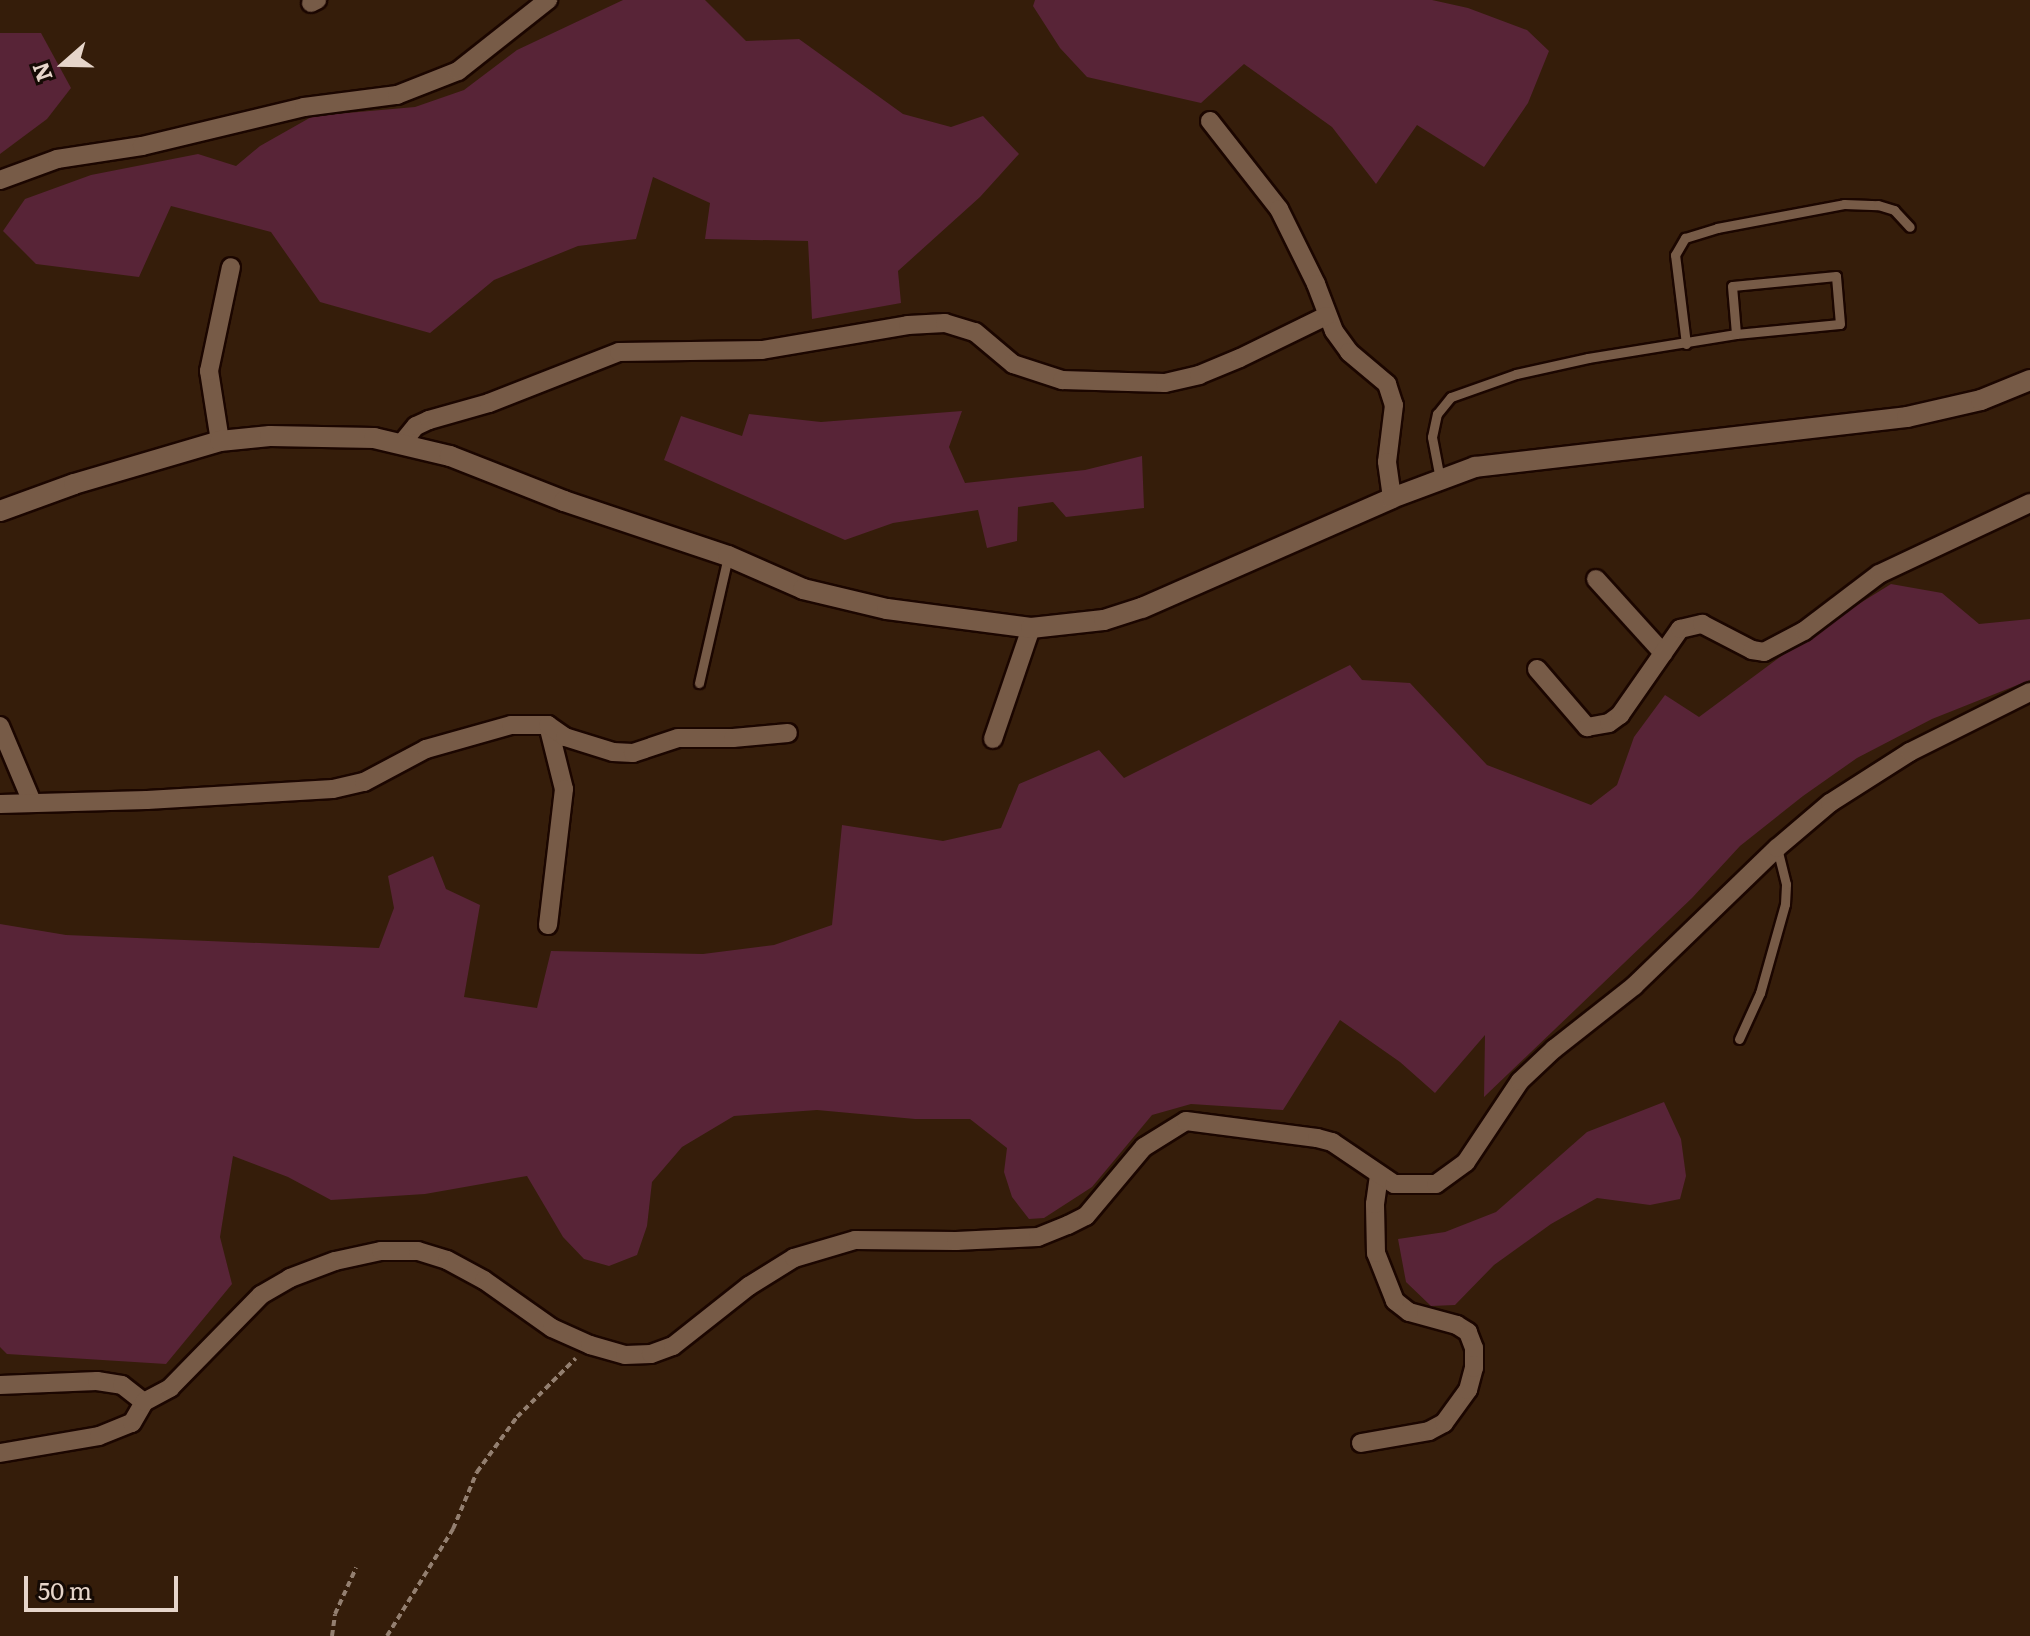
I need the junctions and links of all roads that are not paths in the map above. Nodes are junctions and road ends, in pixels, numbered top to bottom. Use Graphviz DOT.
graph roads {
  1 [pos="548,0"];
  2 [pos="1210,121"];
  3 [pos="0,180"];
  4 [pos="1910,227"];
  5 [pos="231,267"];
  6 [pos="1326,316"];
  7 [pos="1736,334"];
  8 [pos="1686,344"];
  9 [pos="2030,380"];
  10 [pos="220,441"];
  11 [pos="402,443"];
  12 [pos="1440,479"];
  13 [pos="1392,498"];
  14 [pos="2030,503"];
  15 [pos="0,511"];
  16 [pos="728,556"];
  17 [pos="1596,579"];
  18 [pos="1031,628"];
  19 [pos="1663,653"];
  20 [pos="1537,669"];
  21 [pos="699,683"];
  22 [pos="2030,692"];
  23 [pos="548,725"];
  24 [pos="0,726"];
  25 [pos="788,733"];
  26 [pos="993,739"];
  27 [pos="32,802"];
  28 [pos="0,804"];
  29 [pos="1777,848"];
  30 [pos="548,925"];
  31 [pos="1739,1039"];
  32 [pos="1379,1174"];
  33 [pos="0,1385"];
  34 [pos="144,1402"];
  35 [pos="1361,1443"];
  36 [pos="0,1453"];
  1 -- 3 [label="street"];
  2 -- 6 [label="street"];
  4 -- 8 [label="lane"];
  5 -- 10 [label="street"];
  6 -- 11 [label="street"];
  6 -- 13 [label="street"];
  7 -- 7 [label="lane"];
  7 -- 8 [label="lane"];
  8 -- 12 [label="lane"];
  9 -- 12 [label="street"];
  10 -- 11 [label="street"];
  10 -- 15 [label="street"];
  11 -- 16 [label="street"];
  12 -- 13 [label="street"];
  13 -- 18 [label="street"];
  14 -- 19 [label="street"];
  16 -- 18 [label="street"];
  16 -- 21 [label="lane"];
  17 -- 19 [label="street"];
  18 -- 26 [label="street"];
  19 -- 20 [label="street"];
  22 -- 29 [label="street"];
  23 -- 25 [label="street"];
  23 -- 27 [label="street"];
  23 -- 30 [label="street"];
  24 -- 27 [label="street"];
  27 -- 28 [label="street"];
  29 -- 31 [label="lane"];
  29 -- 32 [label="street"];
  32 -- 34 [label="street"];
  32 -- 35 [label="street"];
  33 -- 34 [label="street"];
  34 -- 36 [label="street"];
}
